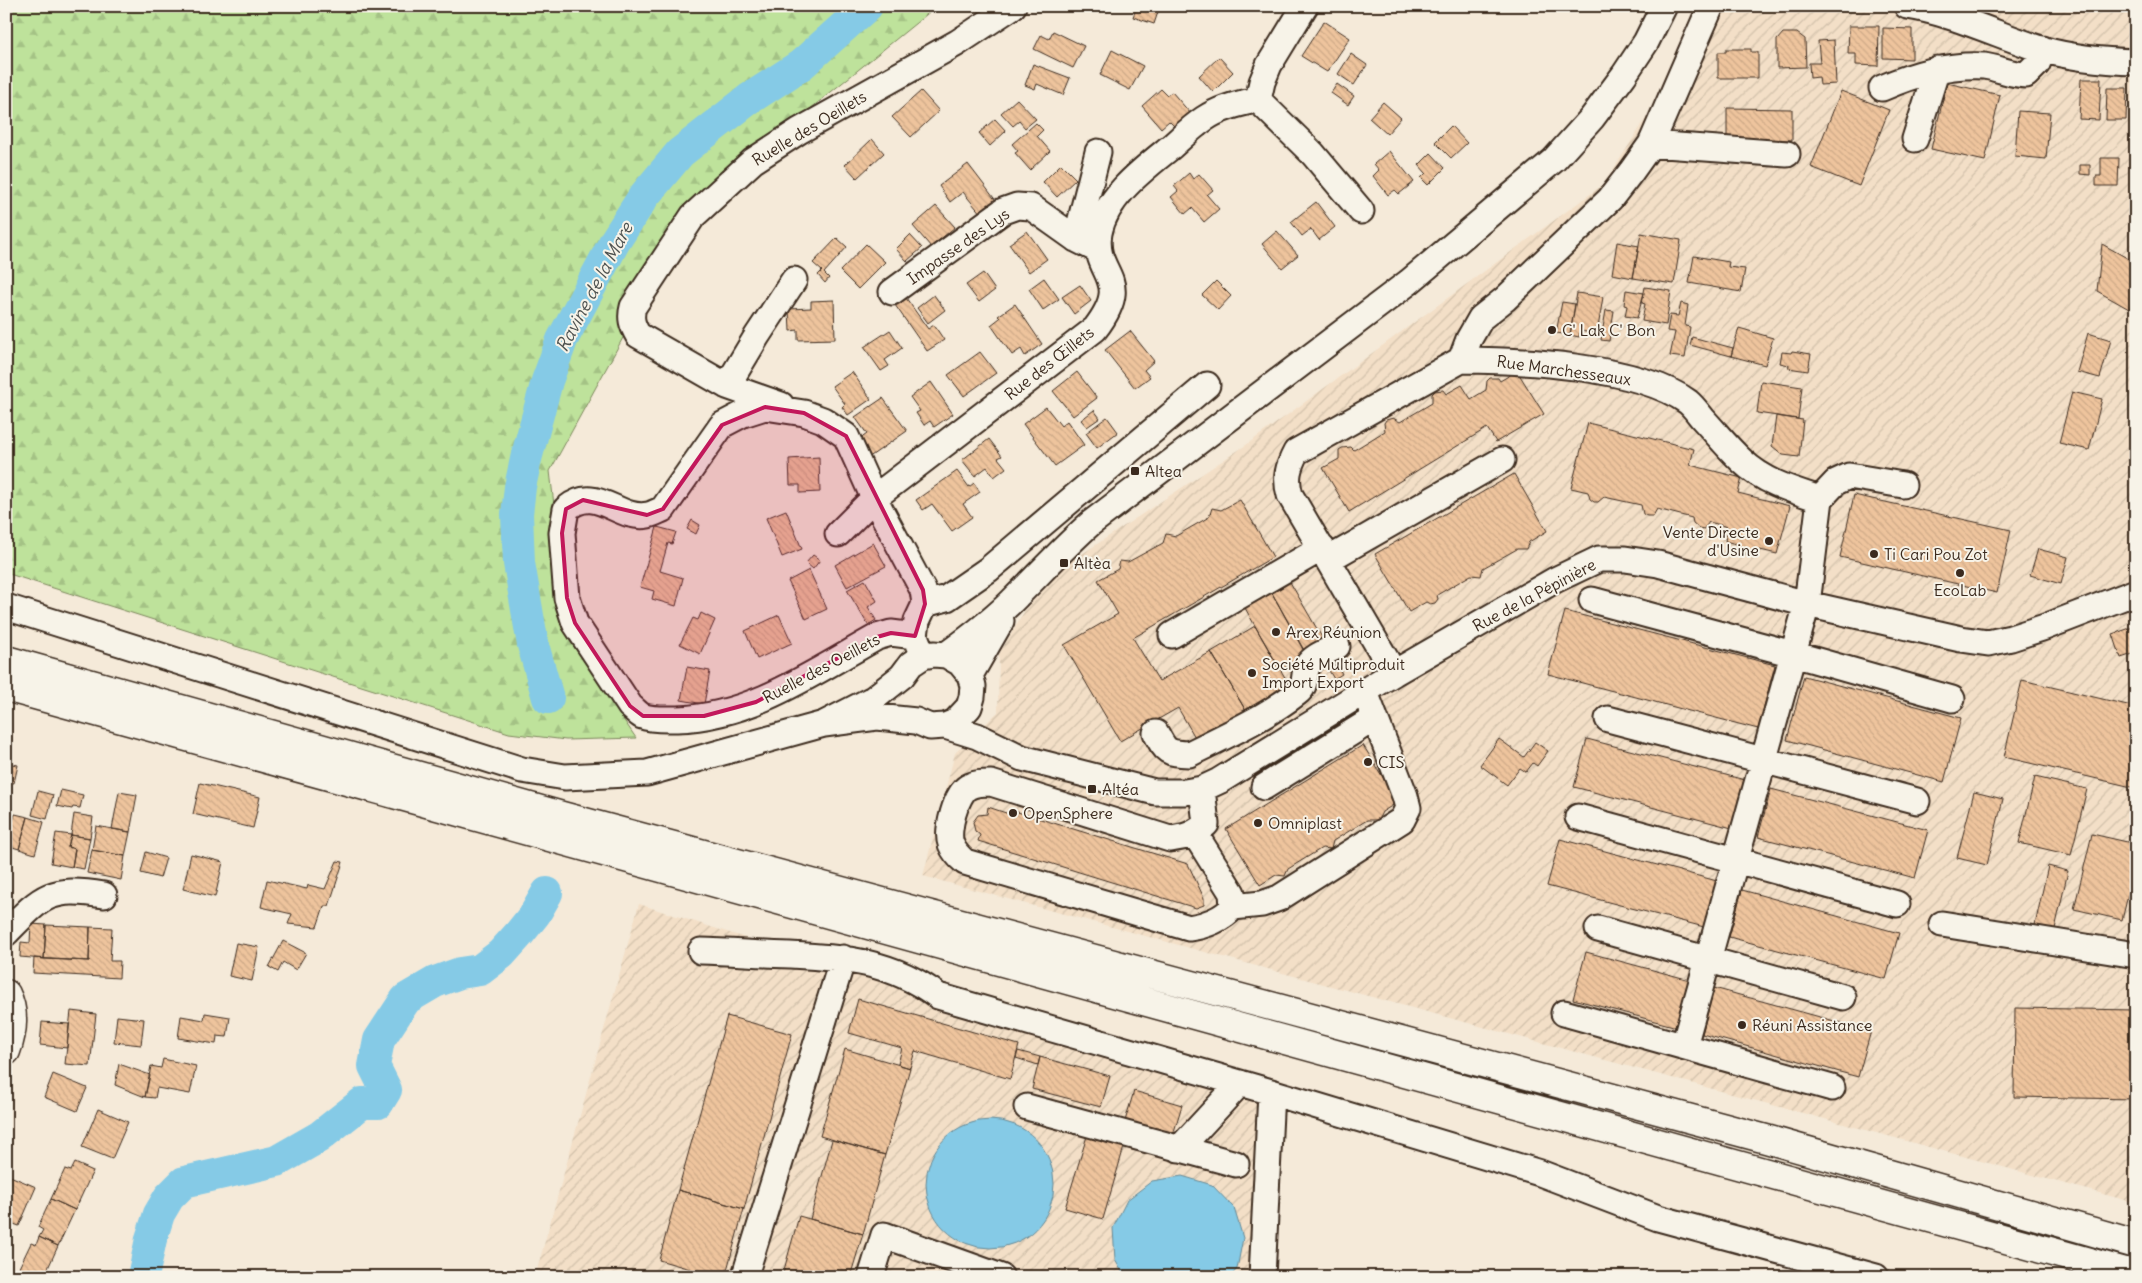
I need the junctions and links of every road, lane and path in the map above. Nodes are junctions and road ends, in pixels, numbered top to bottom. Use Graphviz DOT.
graph roads {
  1 [pos="1013,6"];
  2 [pos="1305,6"];
  3 [pos="1664,6"];
  4 [pos="1711,6"];
  5 [pos="1907,6"];
  6 [pos="2043,49"];
  7 [pos="2136,62"];
  8 [pos="1937,69"];
  9 [pos="1882,88"];
  10 [pos="1258,100"];
  11 [pos="1915,139"];
  12 [pos="1650,144"];
  13 [pos="1098,152"];
  14 [pos="1787,154"];
  15 [pos="1361,211"];
  16 [pos="1076,239"];
  17 [pos="1098,250"];
  18 [pos="794,280"];
  19 [pos="892,292"];
  20 [pos="1461,360"];
  21 [pos="1207,385"];
  22 [pos="727,386"];
  23 [pos="794,410"];
  24 [pos="1502,460"];
  25 [pos="1903,485"];
  26 [pos="874,498"];
  27 [pos="1820,499"];
  28 [pos="838,534"];
  29 [pos="1325,553"];
  30 [pos="2136,592"];
  31 [pos="1016,598"];
  32 [pos="1592,600"];
  33 [pos="925,604"];
  34 [pos="1807,604"];
  35 [pos="6,606"];
  36 [pos="1172,636"];
  37 [pos="1337,646"];
  38 [pos="928,649"];
  39 [pos="1794,654"];
  40 [pos="6,660"];
  41 [pos="1394,672"];
  42 [pos="902,676"];
  43 [pos="971,686"];
  44 [pos="6,687"];
  45 [pos="1365,692"];
  46 [pos="1952,699"];
  47 [pos="1274,709"];
  48 [pos="1375,718"];
  49 [pos="1608,720"];
  50 [pos="916,721"];
  51 [pos="824,724"];
  52 [pos="945,726"];
  53 [pos="1156,734"];
  54 [pos="1290,736"];
  55 [pos="1214,742"];
  56 [pos="1764,761"];
  57 [pos="1050,764"];
  58 [pos="1234,772"];
  59 [pos="1264,787"];
  60 [pos="1202,789"];
  61 [pos="1917,801"];
  62 [pos="1578,817"];
  63 [pos="1195,834"];
  64 [pos="1735,861"];
  65 [pos="104,895"];
  66 [pos="1897,904"];
  67 [pos="1233,906"];
  68 [pos="1942,924"];
  69 [pos="1598,929"];
  70 [pos="6,933"];
  71 [pos="701,951"];
  72 [pos="2136,955"];
  73 [pos="843,958"];
  74 [pos="1708,961"];
  75 [pos="6,994"];
  76 [pos="1843,997"];
  77 [pos="1564,1013"];
  78 [pos="1684,1046"];
  79 [pos="7,1049"];
  80 [pos="1240,1084"];
  81 [pos="1832,1088"];
  82 [pos="1271,1092"];
  83 [pos="1026,1107"];
  84 [pos="1179,1149"];
  85 [pos="1236,1164"];
  86 [pos="2136,1244"];
  87 [pos="2136,1275"];
  88 [pos="748,1277"];
  89 [pos="871,1277"];
  90 [pos="1001,1277"];
  91 [pos="1262,1277"];
  92 [pos="1876,1277"];
  1 -- 22 [label="street, Ruelle des Oeillets"];
  2 -- 10 [label="street"];
  3 -- 31 [label="street"];
  4 -- 12 [label="street"];
  5 -- 6 [label="street"];
  6 -- 7 [label="street"];
  6 -- 8 [label="street"];
  8 -- 9 [label="street"];
  8 -- 11 [label="street"];
  10 -- 15 [label="street"];
  10 -- 17 [label="street"];
  12 -- 14 [label="street"];
  12 -- 20 [label="street"];
  13 -- 16 [label="street"];
  16 -- 17 [label="street, Impasse des Lys"];
  16 -- 19 [label="street, Impasse des Lys"];
  17 -- 26 [label="street, Rue des Œillets"];
  18 -- 22 [label="street"];
  20 -- 27 [label="street, Rue Marchesseaux"];
  20 -- 29 [label="street"];
  21 -- 33 [label="street"];
  22 -- 23 [label="street, Ruelle des Oeillets"];
  23 -- 26 [label="street, Ruelle des Oeillets"];
  23 -- 38 [label="street, Ruelle des Oeillets"];
  24 -- 29 [label="street"];
  25 -- 27 [label="street"];
  26 -- 28 [label="street, Rue des Œillets"];
  26 -- 33 [label="street, Ruelle des Oeillets"];
  27 -- 34 [label="street"];
  29 -- 36 [label="street"];
  29 -- 41 [label="street"];
  30 -- 34 [label="street, Rue de la Pépinière"];
  31 -- 38 [label="street"];
  31 -- 43 [label="street"];
  32 -- 39 [label="street"];
  33 -- 38 [label="street"];
  34 -- 39 [label="street"];
  34 -- 41 [label="street, Rue de la Pépinière"];
  35 -- 51 [label="street"];
  37 -- 47 [label="street"];
  38 -- 42 [label="street"];
  38 -- 43 [label="street"];
  39 -- 46 [label="street"];
  39 -- 56 [label="street"];
  40 -- 86 [label="main road"];
  41 -- 45 [label="street, Rue de la Pépinière"];
  42 -- 50 [label="street"];
  42 -- 51 [label="street"];
  43 -- 52 [label="street"];
  43 -- 57 [label="street"];
  44 -- 87 [label="main road"];
  45 -- 48 [label="street"];
  45 -- 54 [label="street, Rue de la Pépinière"];
  47 -- 54 [label="street"];
  47 -- 55 [label="street"];
  48 -- 59 [label="street"];
  48 -- 67 [label="street"];
  49 -- 56 [label="street"];
  50 -- 51 [label="street"];
  50 -- 52 [label="street"];
  52 -- 57 [label="street"];
  53 -- 55 [label="street"];
  54 -- 58 [label="street, Rue de la Pépinière"];
  55 -- 58 [label="street"];
  56 -- 61 [label="street"];
  56 -- 64 [label="street"];
  57 -- 60 [label="street, Rue de la Pépinière"];
  58 -- 60 [label="street, Rue de la Pépinière"];
  60 -- 63 [label="street"];
  62 -- 64 [label="street"];
  63 -- 67 [label="street"];
  63 -- 67 [label="street"];
  64 -- 66 [label="street"];
  64 -- 74 [label="street"];
  65 -- 70 [label="street"];
  68 -- 72 [label="street"];
  69 -- 74 [label="street"];
  71 -- 73 [label="street"];
  73 -- 80 [label="street"];
  73 -- 88 [label="street"];
  74 -- 76 [label="street"];
  74 -- 78 [label="street"];
  75 -- 79 [label="main road"];
  77 -- 78 [label="street"];
  78 -- 81 [label="street"];
  80 -- 82 [label="street"];
  80 -- 84 [label="street"];
  82 -- 91 [label="street"];
  82 -- 92 [label="street"];
  83 -- 84 [label="street"];
  84 -- 85 [label="street"];
  89 -- 90 [label="street"];
}
